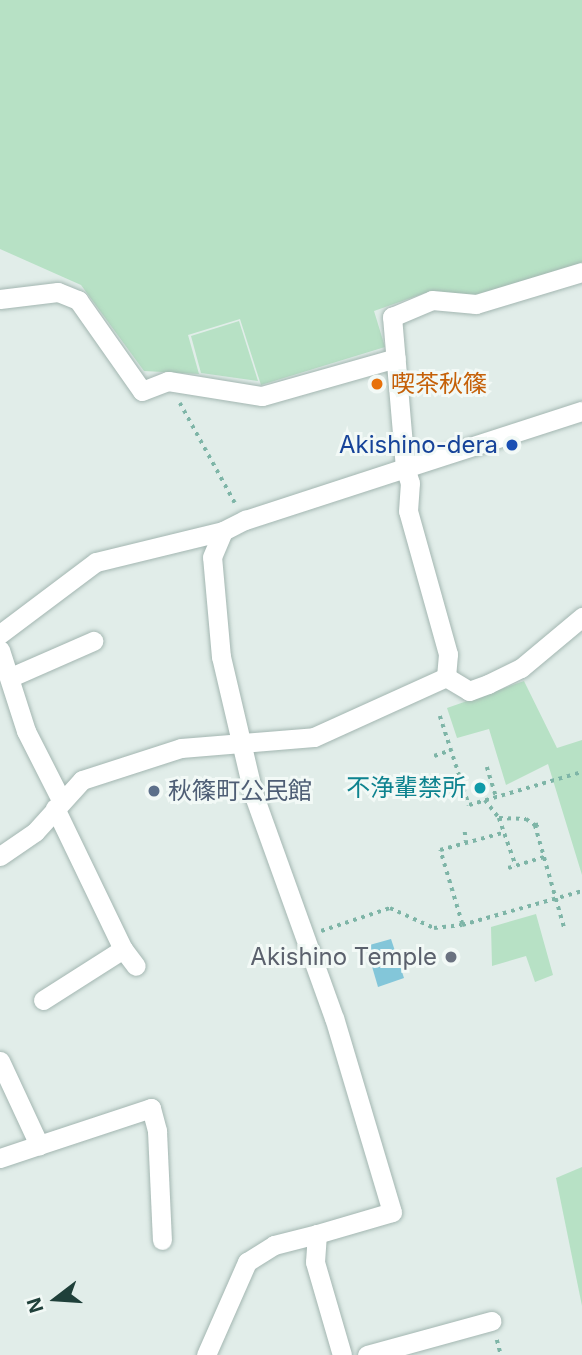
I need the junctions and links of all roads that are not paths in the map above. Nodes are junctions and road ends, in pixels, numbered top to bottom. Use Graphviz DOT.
graph roads {
  1 [pos="582,272"];
  2 [pos="0,299"];
  3 [pos="396,358"];
  4 [pos="582,411"];
  5 [pos="405,468"];
  6 [pos="223,531"];
  7 [pos="582,617"];
  8 [pos="0,634"];
  9 [pos="93,641"];
  10 [pos="0,649"];
  11 [pos="11,677"];
  12 [pos="446,677"];
  13 [pos="245,745"];
  14 [pos="58,804"];
  15 [pos="0,856"];
  16 [pos="123,949"];
  17 [pos="136,966"];
  18 [pos="43,999"];
  19 [pos="0,1061"];
  20 [pos="39,1146"];
  21 [pos="0,1158"];
  22 [pos="317,1234"];
  23 [pos="162,1240"];
  24 [pos="491,1321"];
  25 [pos="206,1355"];
  26 [pos="342,1355"];
  27 [pos="367,1355"];
  1 -- 3 [label="street"];
  2 -- 3 [label="street"];
  3 -- 5 [label="street"];
  4 -- 5 [label="street"];
  5 -- 6 [label="street"];
  5 -- 12 [label="street"];
  6 -- 8 [label="street"];
  6 -- 13 [label="street"];
  7 -- 12 [label="street"];
  9 -- 11 [label="street"];
  10 -- 11 [label="street"];
  11 -- 14 [label="street"];
  12 -- 13 [label="street"];
  13 -- 14 [label="street"];
  13 -- 22 [label="street"];
  14 -- 15 [label="street"];
  14 -- 16 [label="street"];
  16 -- 17 [label="street"];
  16 -- 18 [label="street"];
  19 -- 20 [label="street"];
  20 -- 21 [label="street"];
  20 -- 23 [label="street"];
  22 -- 25 [label="street"];
  22 -- 26 [label="street"];
  24 -- 27 [label="street"];
}
